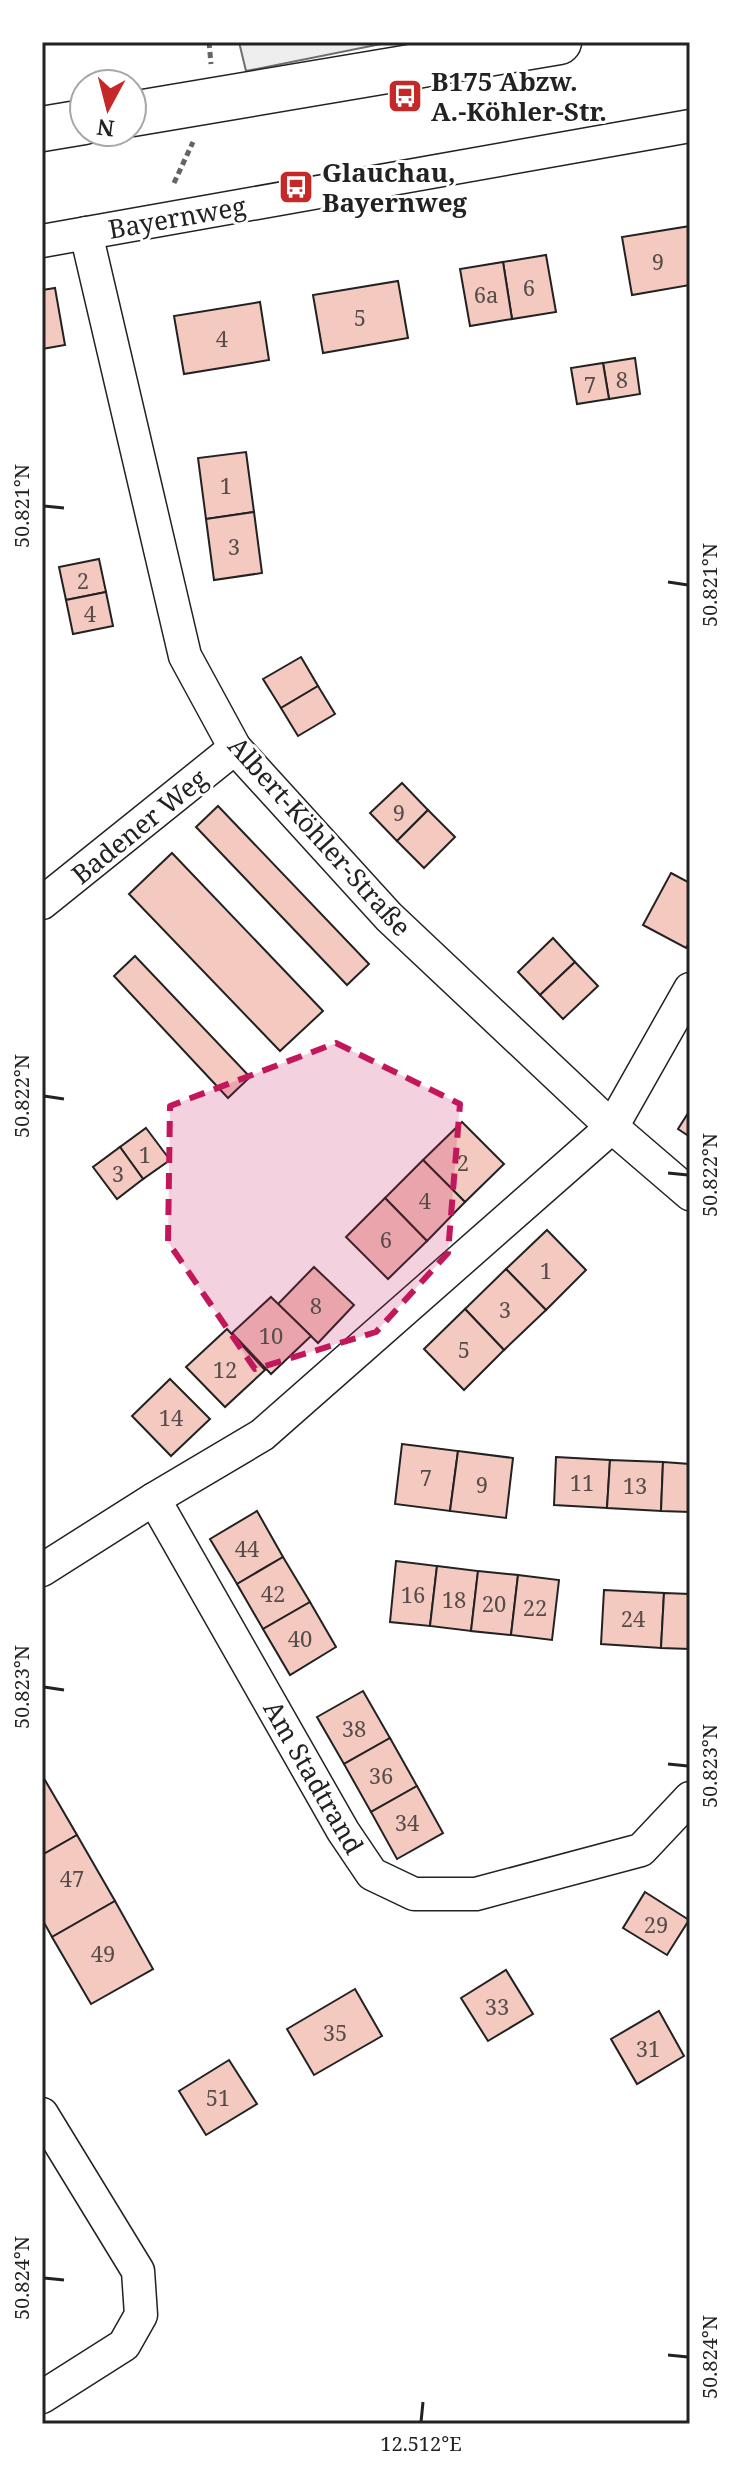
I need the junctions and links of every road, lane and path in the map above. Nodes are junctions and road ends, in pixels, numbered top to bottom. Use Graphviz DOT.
graph roads {
  1 [pos="559,42"];
  2 [pos="148,111"];
  3 [pos="68,125"];
  4 [pos="690,126"];
  5 [pos="42,129"];
  6 [pos="86,233"];
  7 [pos="42,241"];
  8 [pos="235,748"];
  9 [pos="42,903"];
  10 [pos="690,989"];
  11 [pos="612,1127"];
  12 [pos="690,1194"];
  13 [pos="154,1499"];
  14 [pos="42,1570"];
  15 [pos="690,1798"];
  16 [pos="42,2114"];
  17 [pos="42,2397"];
  1 -- 2 [label="main road"];
  3 -- 5 [label="main road"];
  4 -- 6 [label="street, Bayernweg"];
  6 -- 7 [label="street, Bayernweg"];
  6 -- 8 [label="street, Albert-Köhler-Straße"];
  8 -- 9 [label="street, Badener Weg"];
  8 -- 11 [label="street, Albert-Köhler-Straße"];
  10 -- 11 [label="street"];
  11 -- 12 [label="street, Albert-Köhler-Straße"];
  11 -- 13 [label="street"];
  13 -- 14 [label="street"];
  13 -- 15 [label="street, Am Stadtrand"];
  16 -- 17 [label="street"];
}
